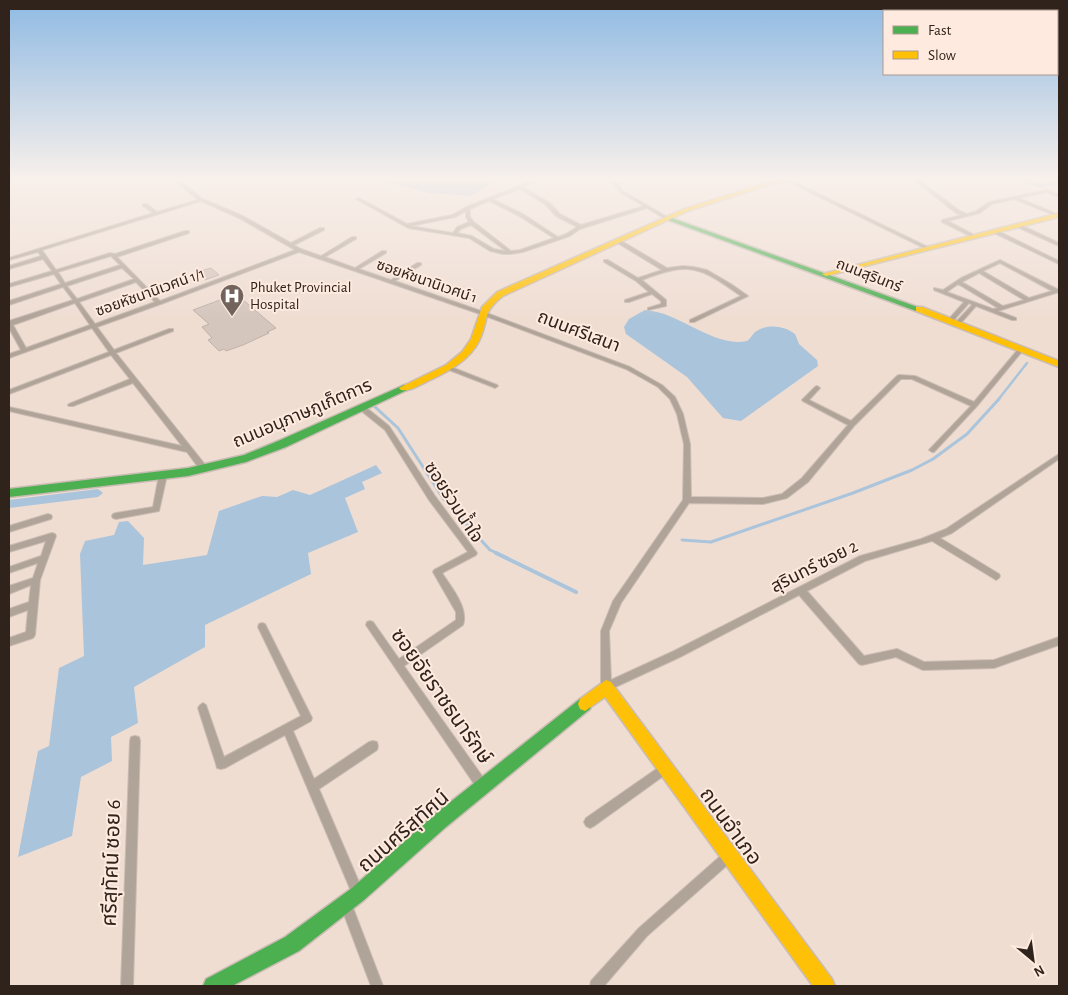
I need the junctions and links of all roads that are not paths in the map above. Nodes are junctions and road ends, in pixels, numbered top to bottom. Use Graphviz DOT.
graph roads {
  1 [pos="116,226"];
  2 [pos="258,226"];
  3 [pos="409,226"];
  4 [pos="463,226"];
  5 [pos="476,226"];
  6 [pos="539,226"];
  7 [pos="650,226"];
  8 [pos="671,226"];
  9 [pos="679,226"];
  10 [pos="691,226"];
  11 [pos="883,226"];
  12 [pos="955,226"];
  13 [pos="1017,226"];
  14 [pos="1020,226"];
  15 [pos="581,227"];
  16 [pos="695,228"];
  17 [pos="322,229"];
  18 [pos="641,231"];
  19 [pos="994,231"];
  20 [pos="187,232"];
  21 [pos="455,233"];
  22 [pos="974,236"];
  23 [pos="354,238"];
  24 [pos="558,238"];
  25 [pos="618,241"];
  26 [pos="291,245"];
  27 [pos="1059,245"];
  28 [pos="928,248"];
  29 [pos="39,250"];
  30 [pos="299,250"];
  31 [pos="384,252"];
  32 [pos="510,253"];
  33 [pos="113,255"];
  34 [pos="44,257"];
  35 [pos="322,258"];
  36 [pos="9,259"];
  37 [pos="606,261"];
  38 [pos="1059,262"];
  39 [pos="419,264"];
  40 [pos="123,266"];
  41 [pos="9,268"];
  42 [pos="665,269"];
  43 [pos="356,270"];
  44 [pos="979,271"];
  45 [pos="55,272"];
  46 [pos="826,274"];
  47 [pos="137,280"];
  48 [pos="638,280"];
  49 [pos="391,282"];
  50 [pos="958,282"];
  51 [pos="63,285"];
  52 [pos="9,286"];
  53 [pos="936,289"];
  54 [pos="1057,291"];
  55 [pos="653,292"];
  56 [pos="943,292"];
  57 [pos="1029,300"];
  58 [pos="75,301"];
  59 [pos="627,301"];
  60 [pos="968,301"];
  61 [pos="9,303"];
  62 [pos="159,303"];
  63 [pos="975,304"];
  64 [pos="1004,308"];
  65 [pos="650,309"];
  66 [pos="993,311"];
  67 [pos="482,313"];
  68 [pos="1014,319"];
  69 [pos="692,321"];
  70 [pos="954,322"];
  71 [pos="9,324"];
  72 [pos="94,326"];
  73 [pos="171,330"];
  74 [pos="1022,348"];
  75 [pos="24,350"];
  76 [pos="113,353"];
  77 [pos="9,356"];
  78 [pos="1059,364"];
  79 [pos="446,367"];
  80 [pos="134,380"];
  81 [pos="495,386"];
  82 [pos="817,388"];
  83 [pos="9,392"];
  84 [pos="71,405"];
  85 [pos="975,406"];
  86 [pos="361,407"];
  87 [pos="9,409"];
  88 [pos="852,424"];
  89 [pos="189,450"];
  90 [pos="932,450"];
  91 [pos="1059,456"];
  92 [pos="204,469"];
  93 [pos="163,475"];
  94 [pos="9,493"];
  95 [pos="687,500"];
  96 [pos="116,516"];
  97 [pos="48,517"];
  98 [pos="9,529"];
  99 [pos="933,538"];
  100 [pos="9,549"];
  101 [pos="44,558"];
  102 [pos="9,570"];
  103 [pos="996,576"];
  104 [pos="36,580"];
  105 [pos="9,590"];
  106 [pos="801,591"];
  107 [pos="34,604"];
  108 [pos="9,613"];
  109 [pos="370,626"];
  110 [pos="262,627"];
  111 [pos="1059,641"];
  112 [pos="9,642"];
  113 [pos="398,665"];
  114 [pos="606,687"];
  115 [pos="203,708"];
  116 [pos="288,730"];
  117 [pos="135,741"];
  118 [pos="373,746"];
  119 [pos="665,768"];
  120 [pos="312,787"];
  121 [pos="483,787"];
  122 [pos="590,822"];
  123 [pos="730,856"];
  124 [pos="358,894"];
  125 [pos="346,903"];
  126 [pos="127,986"];
  127 [pos="213,986"];
  128 [pos="378,986"];
  129 [pos="596,986"];
  130 [pos="825,986"];
  1 -- 29 [label="street"];
  2 -- 26 [label="street, ซอยหัชนานิเวศน์ 1"];
  3 -- 21 [label="street"];
  4 -- 21 [label="street"];
  5 -- 32 [label="street"];
  6 -- 24 [label="street"];
  7 -- 18 [label="street"];
  8 -- 18 [label="street"];
  9 -- 16 [label="street"];
  10 -- 16 [label="street, ถนนสุรินทร์"];
  11 -- 28 [label="street"];
  12 -- 22 [label="street"];
  13 -- 19 [label="street"];
  14 -- 27 [label="street"];
  15 -- 24 [label="street"];
  16 -- 46 [label="street, ถนนสุรินทร์"];
  17 -- 26 [label="street"];
  18 -- 25 [label="street"];
  19 -- 22 [label="street"];
  19 -- 38 [label="street"];
  20 -- 33 [label="street"];
  21 -- 32 [label="street"];
  22 -- 28 [label="street"];
  23 -- 35 [label="street"];
  24 -- 32 [label="street"];
  25 -- 42 [label="street"];
  25 -- 67 [label="street"];
  26 -- 30 [label="street, ซอยหัชนานิเวศน์ 1"];
  28 -- 46 [label="street"];
  29 -- 34 [label="street"];
  29 -- 36 [label="street"];
  30 -- 35 [label="street, ซอยหัชนานิเวศน์ 1"];
  30 -- 62 [label="street, ซอยหัชนานิเวศน์ 1/1"];
  31 -- 43 [label="street"];
  33 -- 40 [label="street"];
  33 -- 45 [label="street"];
  34 -- 41 [label="street"];
  34 -- 45 [label="street"];
  35 -- 43 [label="street, ซอยหัชนานิเวศน์ 1"];
  37 -- 48 [label="street"];
  39 -- 49 [label="street"];
  40 -- 47 [label="street"];
  40 -- 51 [label="street"];
  42 -- 48 [label="street"];
  42 -- 69 [label="street"];
  43 -- 49 [label="street, ซอยหัชนานิเวศน์ 1"];
  44 -- 50 [label="street"];
  44 -- 54 [label="street"];
  44 -- 57 [label="street"];
  45 -- 51 [label="street"];
  45 -- 52 [label="street"];
  46 -- 70 [label="street, ถนนสุรินทร์"];
  47 -- 58 [label="street"];
  47 -- 62 [label="street"];
  48 -- 55 [label="street"];
  49 -- 67 [label="street, ซอยหัชนานิเวศน์ 1"];
  50 -- 56 [label="street"];
  50 -- 64 [label="street"];
  51 -- 58 [label="street"];
  51 -- 61 [label="street"];
  53 -- 56 [label="street"];
  54 -- 57 [label="street"];
  55 -- 59 [label="street"];
  55 -- 65 [label="street"];
  56 -- 60 [label="street"];
  57 -- 64 [label="street"];
  58 -- 71 [label="street"];
  58 -- 72 [label="street"];
  60 -- 63 [label="street"];
  60 -- 70 [label="street"];
  62 -- 72 [label="street, ซอยหัชนานิเวศน์ 1/1"];
  63 -- 66 [label="street"];
  63 -- 70 [label="street"];
  64 -- 66 [label="street"];
  66 -- 68 [label="street"];
  67 -- 79 [label="street, ถนนอนุภาษภูเก็ตการ"];
  67 -- 95 [label="street, ถนนศรีเสนา"];
  70 -- 74 [label="street, ถนนสุรินทร์"];
  71 -- 75 [label="street"];
  72 -- 75 [label="street, ซอยหัชนานิเวศน์ 1/1"];
  72 -- 76 [label="street"];
  73 -- 76 [label="street"];
  74 -- 78 [label="street, ถนนสุรินทร์"];
  74 -- 85 [label="street"];
  75 -- 77 [label="street, ซอยหัชนานิเวศน์ 1/1"];
  76 -- 80 [label="street"];
  76 -- 83 [label="street"];
  79 -- 81 [label="street"];
  79 -- 86 [label="street, ถนนอนุภาษภูเก็ตการ"];
  80 -- 84 [label="street"];
  80 -- 89 [label="street"];
  82 -- 88 [label="street"];
  85 -- 88 [label="street"];
  85 -- 90 [label="street"];
  86 -- 92 [label="street, ถนนอนุภาษภูเก็ตการ"];
  86 -- 113 [label="street, ซอยร่วมน้ำใจ"];
  87 -- 89 [label="street"];
  88 -- 95 [label="street"];
  89 -- 92 [label="street"];
  91 -- 99 [label="street, สุรินทร์ ซอย 2"];
  92 -- 93 [label="street, ถนนอนุภาษภูเก็ตการ"];
  93 -- 94 [label="street, ถนนอนุภาษภูเก็ตการ"];
  93 -- 96 [label="street"];
  95 -- 114 [label="street"];
  97 -- 98 [label="street"];
  99 -- 103 [label="street"];
  99 -- 106 [label="street, สุรินทร์ ซอย 2"];
  100 -- 101 [label="street"];
  101 -- 102 [label="street"];
  101 -- 104 [label="street"];
  104 -- 105 [label="street"];
  104 -- 107 [label="street"];
  106 -- 111 [label="street"];
  106 -- 114 [label="street, สุรินทร์ ซอย 2"];
  107 -- 108 [label="street"];
  107 -- 112 [label="street"];
  109 -- 113 [label="street, ซอยอัยราชธนารักษ์"];
  110 -- 116 [label="street"];
  113 -- 121 [label="street, ซอยอัยราชธนารักษ์"];
  114 -- 119 [label="street, ถนนอำเภอ"];
  114 -- 121 [label="street, ถนนศรีสุทัศน์"];
  115 -- 116 [label="street"];
  116 -- 120 [label="street"];
  117 -- 126 [label="street, ศรีสุทัศน์ ซอย 6"];
  118 -- 120 [label="street"];
  119 -- 122 [label="street"];
  119 -- 123 [label="street, ถนนอำเภอ"];
  120 -- 124 [label="street"];
  121 -- 124 [label="street, ถนนศรีสุทัศน์"];
  123 -- 129 [label="street"];
  123 -- 130 [label="street, ถนนอำเภอ"];
  124 -- 125 [label="street, ถนนศรีสุทัศน์"];
  125 -- 127 [label="street, ถนนศรีสุทัศน์"];
  125 -- 128 [label="street"];
}
